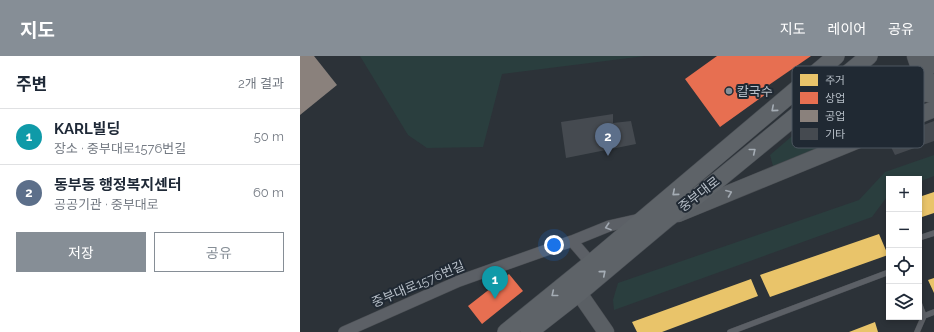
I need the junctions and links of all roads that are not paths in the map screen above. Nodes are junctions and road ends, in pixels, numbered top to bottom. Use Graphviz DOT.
graph roads {
  1 [pos="836,56"];
  2 [pos="869,56"];
  3 [pos="915,56"];
  4 [pos="928,56"];
  5 [pos="934,65"];
  6 [pos="824,66"];
  7 [pos="858,66"];
  8 [pos="919,66"];
  9 [pos="924,74"];
  10 [pos="934,90"];
  11 [pos="792,93"];
  12 [pos="924,93"];
  13 [pos="934,93"];
  14 [pos="934,109"];
  15 [pos="924,113"];
  16 [pos="792,120"];
  17 [pos="838,148"];
  18 [pos="645,218"];
  19 [pos="667,218"];
  20 [pos="934,233"];
  21 [pos="922,237"];
  22 [pos="572,241"];
  23 [pos="591,263"];
  24 [pos="886,273"];
  25 [pos="574,287"];
  26 [pos="922,311"];
  27 [pos="934,312"];
  28 [pos="924,316"];
  29 [pos="344,332"];
  30 [pos="506,332"];
  31 [pos="529,332"];
  32 [pos="606,332"];
  33 [pos="730,332"];
  34 [pos="917,332"];
  1 -- 6 [label="main road, 중부대로"];
  2 -- 7 [label="main road, 중부대로"];
  3 -- 8 [label="main road"];
  4 -- 5 [label="main road"];
  9 -- 10 [label="main road"];
  11 -- 18 [label="main road, 중부대로, one-way"];
  12 -- 13 [label="main road"];
  15 -- 14 [label="main road, one-way"];
  19 -- 16 [label="main road, 중부대로, one-way"];
  19 -- 17 [label="main road, one-way"];
  18 -- 22 [label="street, 중부대로1576번길, one-way"];
  18 -- 23 [label="main road, 중부대로"];
  25 -- 19 [label="main road, 중부대로, one-way"];
  20 -- 21 [label="lane"];
  22 -- 23 [label="street"];
  22 -- 29 [label="street, 중부대로1576번길"];
  23 -- 25 [label="main road, 중부대로"];
  24 -- 33 [label="lane"];
  25 -- 30 [label="main road, 중부대로, one-way"];
  25 -- 31 [label="main road, 중부대로"];
  25 -- 32 [label="main road"];
  26 -- 28 [label="lane"];
  27 -- 28 [label="lane"];
  28 -- 34 [label="lane"];
}
